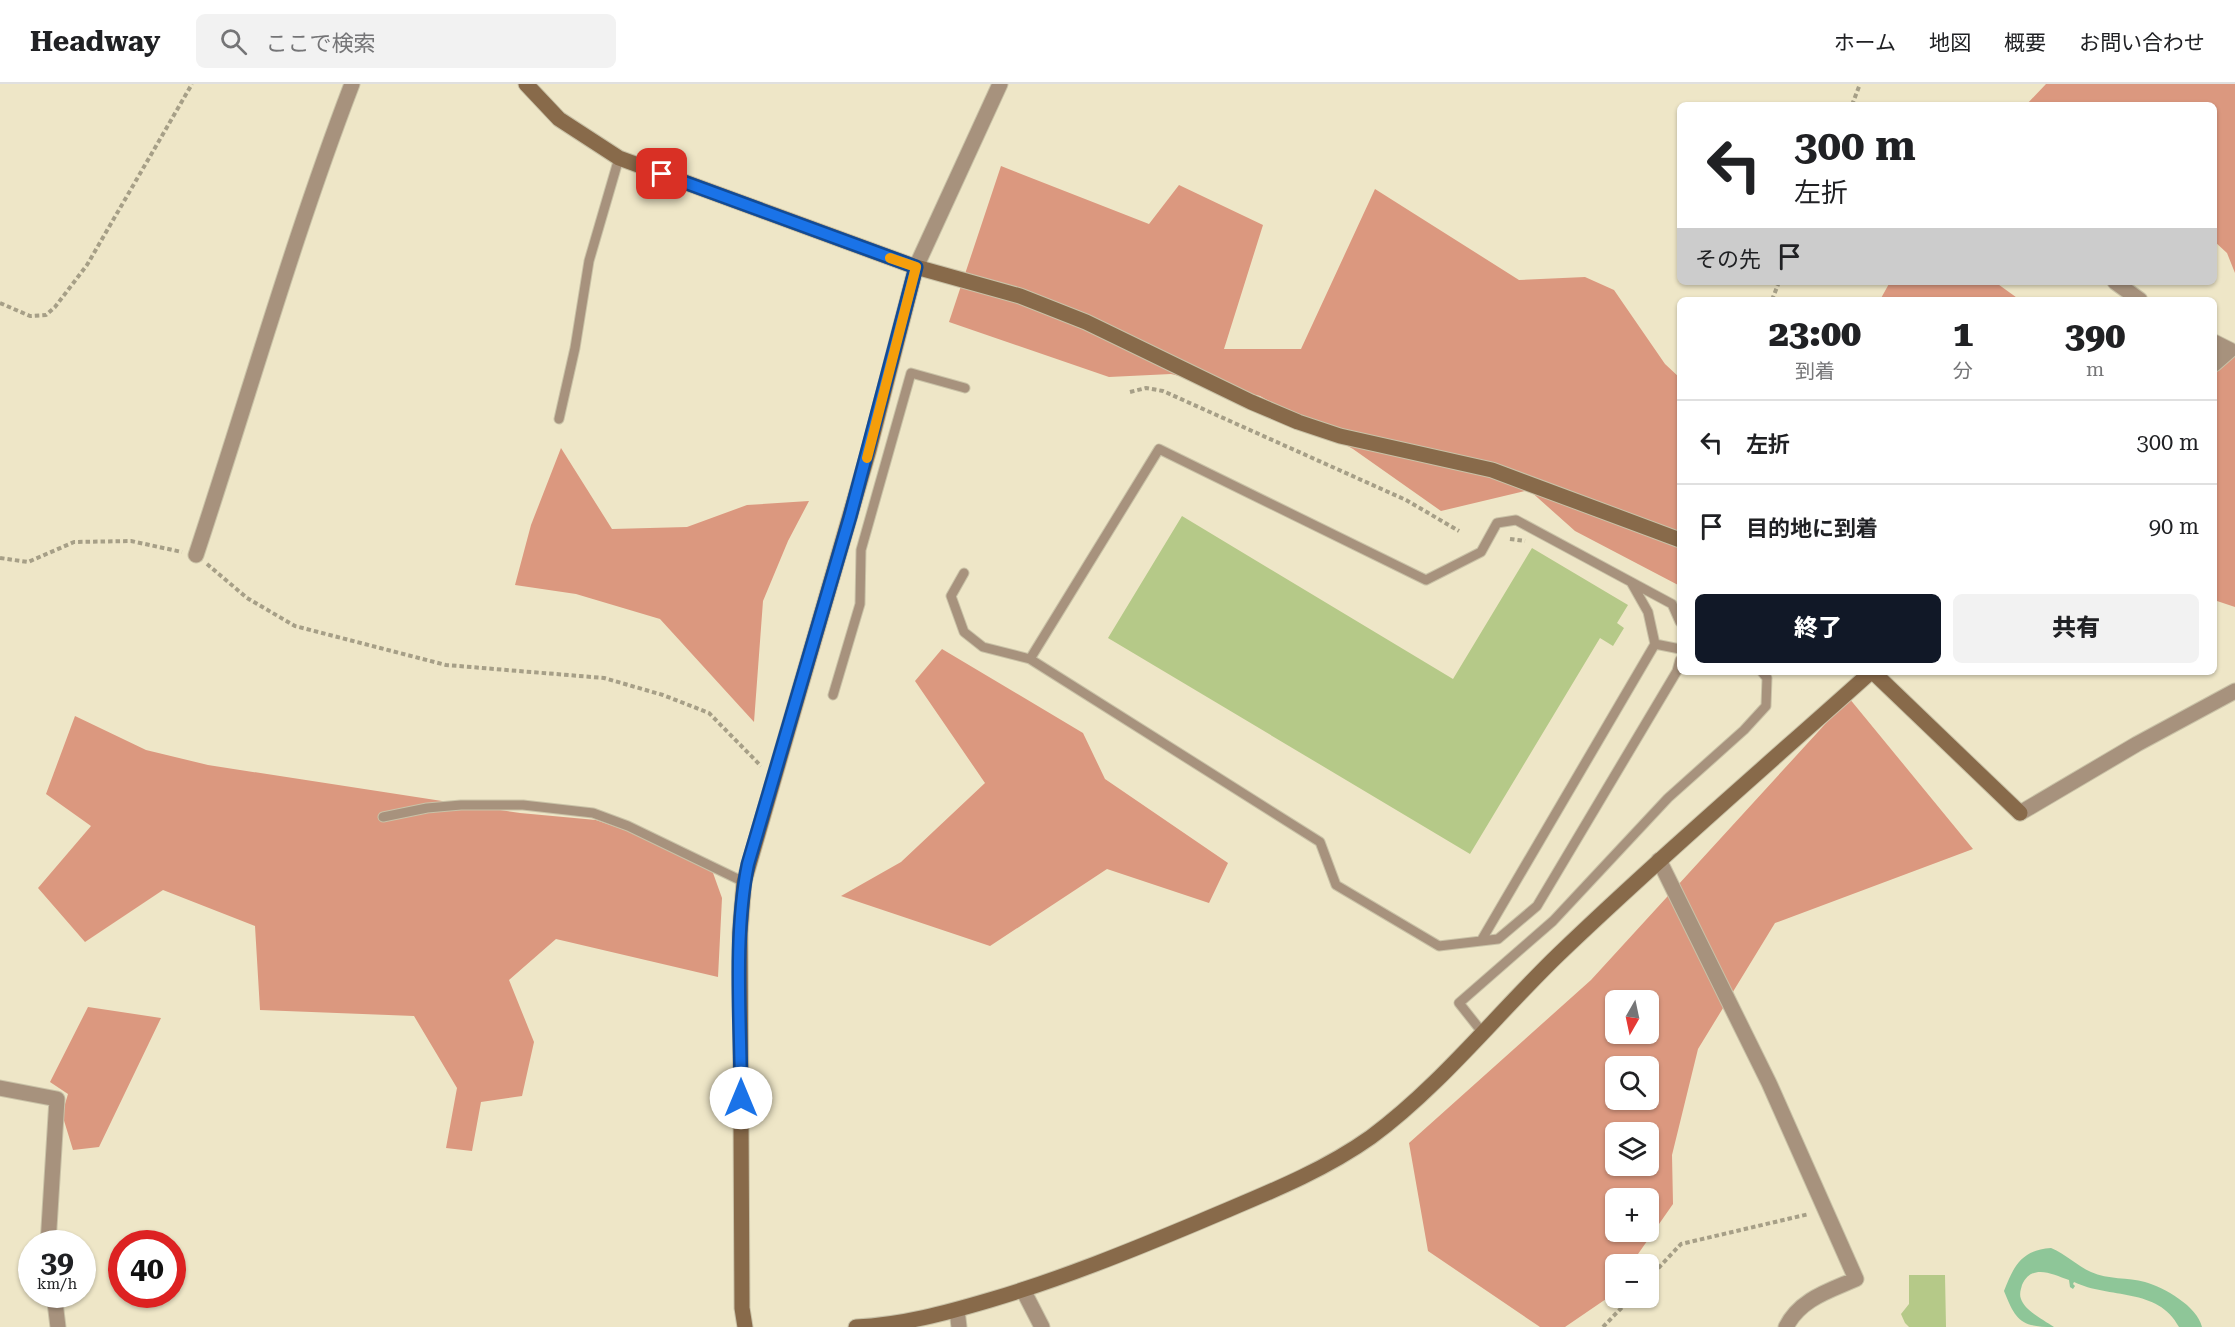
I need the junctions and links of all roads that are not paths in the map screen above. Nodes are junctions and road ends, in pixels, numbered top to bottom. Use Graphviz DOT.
graph roads {
  1 [pos="352,84"];
  2 [pos="526,84"];
  3 [pos="1000,84"];
  4 [pos="619,158"];
  5 [pos="916,267"];
  6 [pos="2119,285"];
  7 [pos="2136,297"];
  8 [pos="2217,344"];
  9 [pos="2217,361"];
  10 [pos="964,388"];
  11 [pos="559,419"];
  12 [pos="1677,539"];
  13 [pos="196,555"];
  14 [pos="964,573"];
  15 [pos="1630,580"];
  16 [pos="1677,615"];
  17 [pos="1655,644"];
  18 [pos="1677,648"];
  19 [pos="1030,659"];
  20 [pos="1677,672"];
  21 [pos="1764,675"];
  22 [pos="1874,675"];
  23 [pos="1853,677"];
  24 [pos="2235,691"];
  25 [pos="833,696"];
  26 [pos="383,817"];
  27 [pos="1659,860"];
  28 [pos="744,882"];
  29 [pos="1481,941"];
  30 [pos="1482,1032"];
  31 [pos="0,1088"];
  32 [pos="48,1230"];
  33 [pos="1023,1290"];
  34 [pos="56,1308"];
  35 [pos="957,1310"];
  36 [pos="1790,1326"];
  37 [pos="58,1327"];
  38 [pos="745,1327"];
  39 [pos="856,1327"];
  40 [pos="959,1327"];
  41 [pos="1042,1327"];
  1 -- 13 [label="street"];
  2 -- 4 [label="street"];
  3 -- 5 [label="street"];
  4 -- 5 [label="street"];
  4 -- 11 [label="lane"];
  5 -- 12 [label="street"];
  5 -- 28 [label="street"];
  6 -- 7 [label="street"];
  8 -- 9 [label="street"];
  10 -- 25 [label="lane"];
  14 -- 19 [label="lane"];
  15 -- 16 [label="lane"];
  15 -- 17 [label="lane"];
  15 -- 19 [label="lane"];
  17 -- 18 [label="lane"];
  17 -- 29 [label="lane"];
  19 -- 29 [label="lane"];
  20 -- 29 [label="lane"];
  21 -- 30 [label="lane"];
  22 -- 24 [label="street"];
  23 -- 27 [label="street"];
  26 -- 28 [label="lane"];
  27 -- 30 [label="street"];
  27 -- 36 [label="street"];
  28 -- 38 [label="street"];
  30 -- 33 [label="street"];
  31 -- 32 [label="street"];
  33 -- 35 [label="street"];
  33 -- 41 [label="street"];
  34 -- 37 [label="street"];
  35 -- 39 [label="street"];
  35 -- 40 [label="street"];
}
